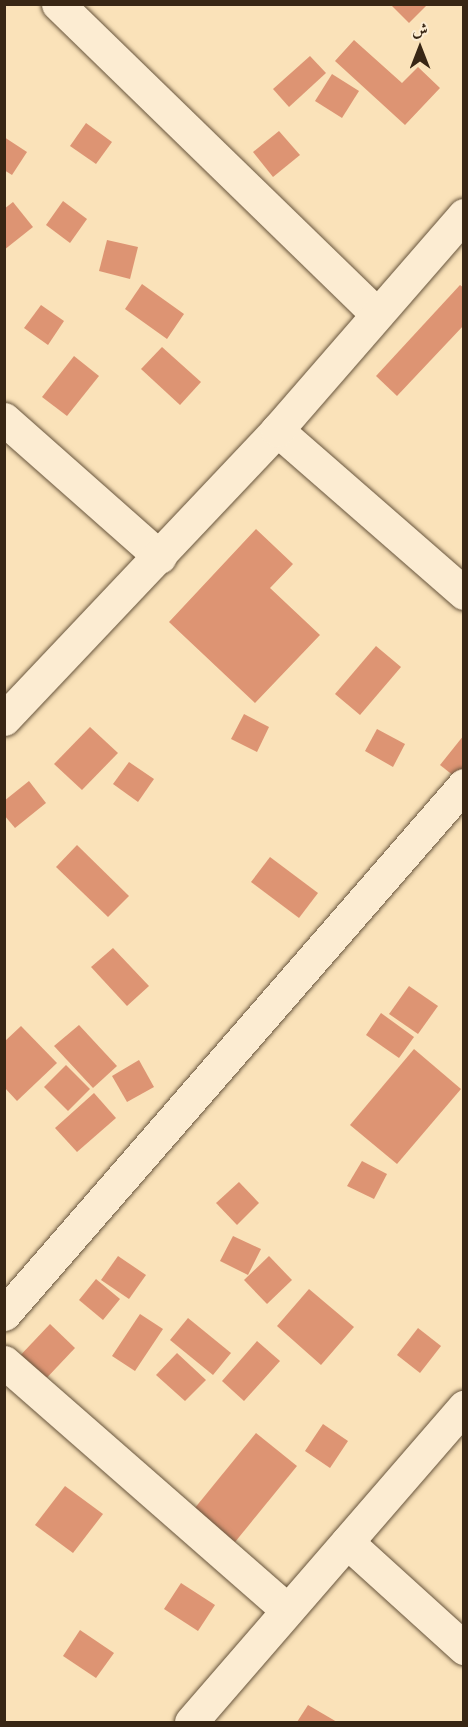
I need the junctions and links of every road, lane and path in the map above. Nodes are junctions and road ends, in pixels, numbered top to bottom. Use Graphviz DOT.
graph roads {
  1 [pos="58,4"];
  2 [pos="464,215"];
  3 [pos="376,313"];
  4 [pos="4,419"];
  5 [pos="277,430"];
  6 [pos="160,557"];
  7 [pos="464,593"];
  8 [pos="4,719"];
  9 [pos="464,785"];
  10 [pos="4,1314"];
  11 [pos="4,1362"];
  12 [pos="464,1407"];
  13 [pos="347,1542"];
  14 [pos="287,1610"];
  15 [pos="464,1648"];
  16 [pos="190,1722"];
  1 -- 3 [label="street"];
  2 -- 3 [label="street"];
  3 -- 5 [label="street"];
  4 -- 6 [label="street"];
  5 -- 6 [label="street"];
  5 -- 7 [label="street"];
  6 -- 8 [label="street"];
  9 -- 10 [label="street"];
  11 -- 14 [label="street"];
  12 -- 13 [label="street"];
  13 -- 14 [label="street"];
  13 -- 15 [label="street"];
  14 -- 16 [label="street"];
}
